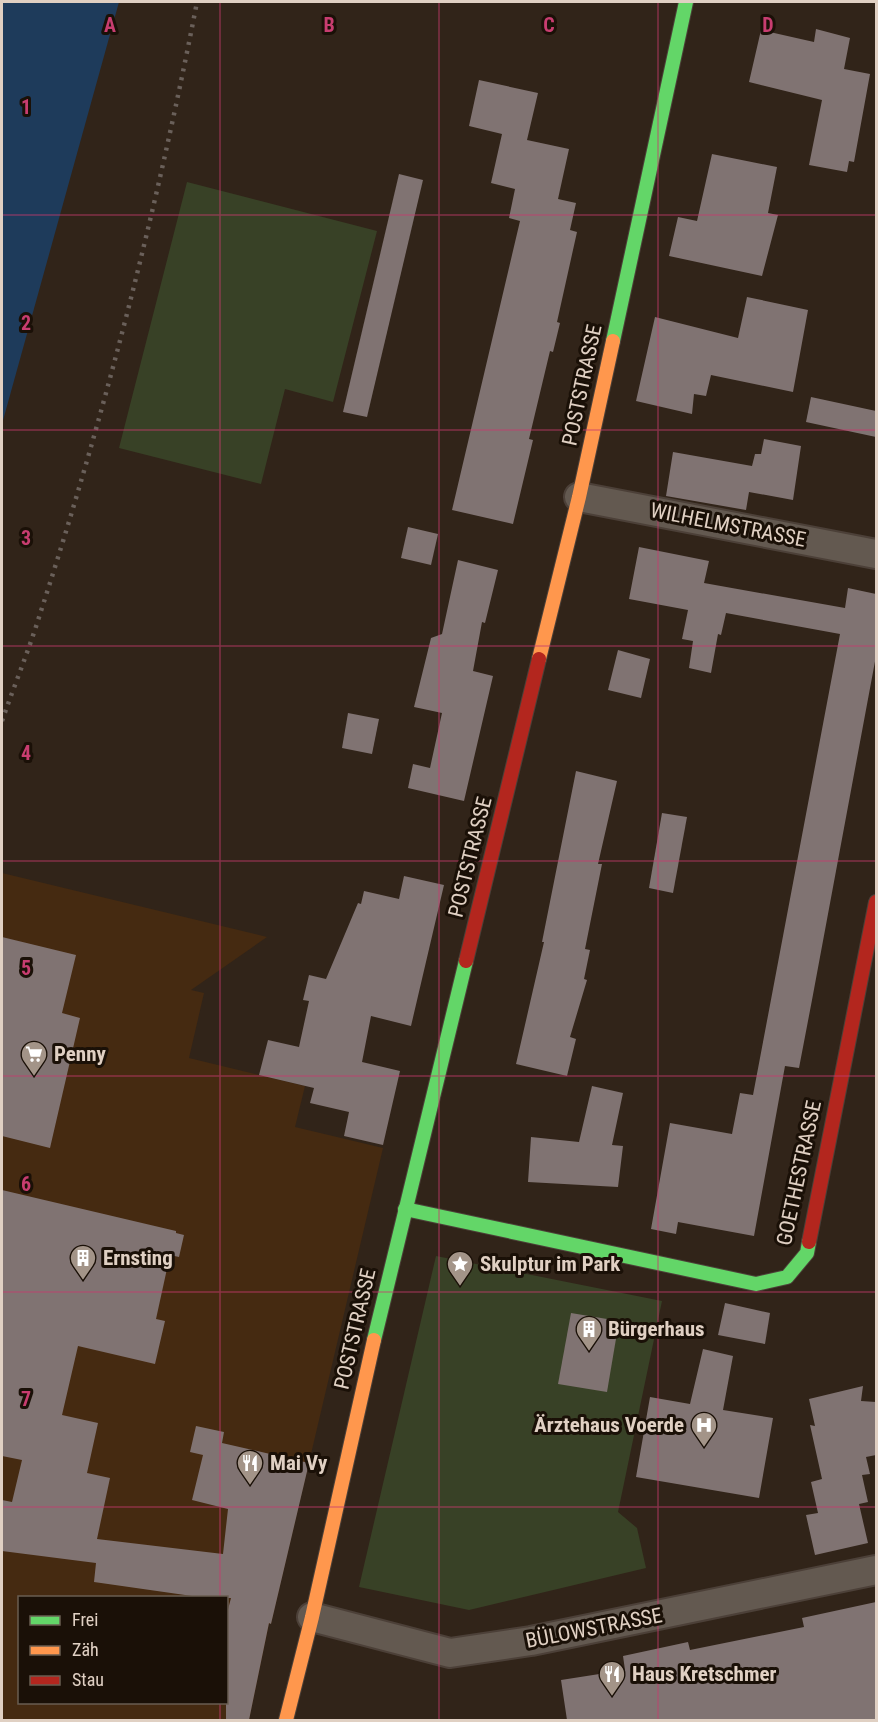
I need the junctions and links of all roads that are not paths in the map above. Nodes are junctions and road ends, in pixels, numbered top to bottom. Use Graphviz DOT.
graph roads {
  1 [pos="686,2"];
  2 [pos="579,497"];
  3 [pos="876,554"];
  4 [pos="876,902"];
  5 [pos="405,1209"];
  6 [pos="876,1570"];
  7 [pos="312,1617"];
  8 [pos="286,1720"];
  1 -- 2 [label="street, POSTSTRASSE"];
  2 -- 3 [label="street, WILHELMSTRASSE"];
  2 -- 5 [label="street, POSTSTRASSE"];
  4 -- 5 [label="street, GOETHESTRASSE"];
  5 -- 7 [label="street, POSTSTRASSE"];
  6 -- 7 [label="street, BÜLOWSTRASSE"];
  7 -- 8 [label="street, POSTSTRASSE"];
}
